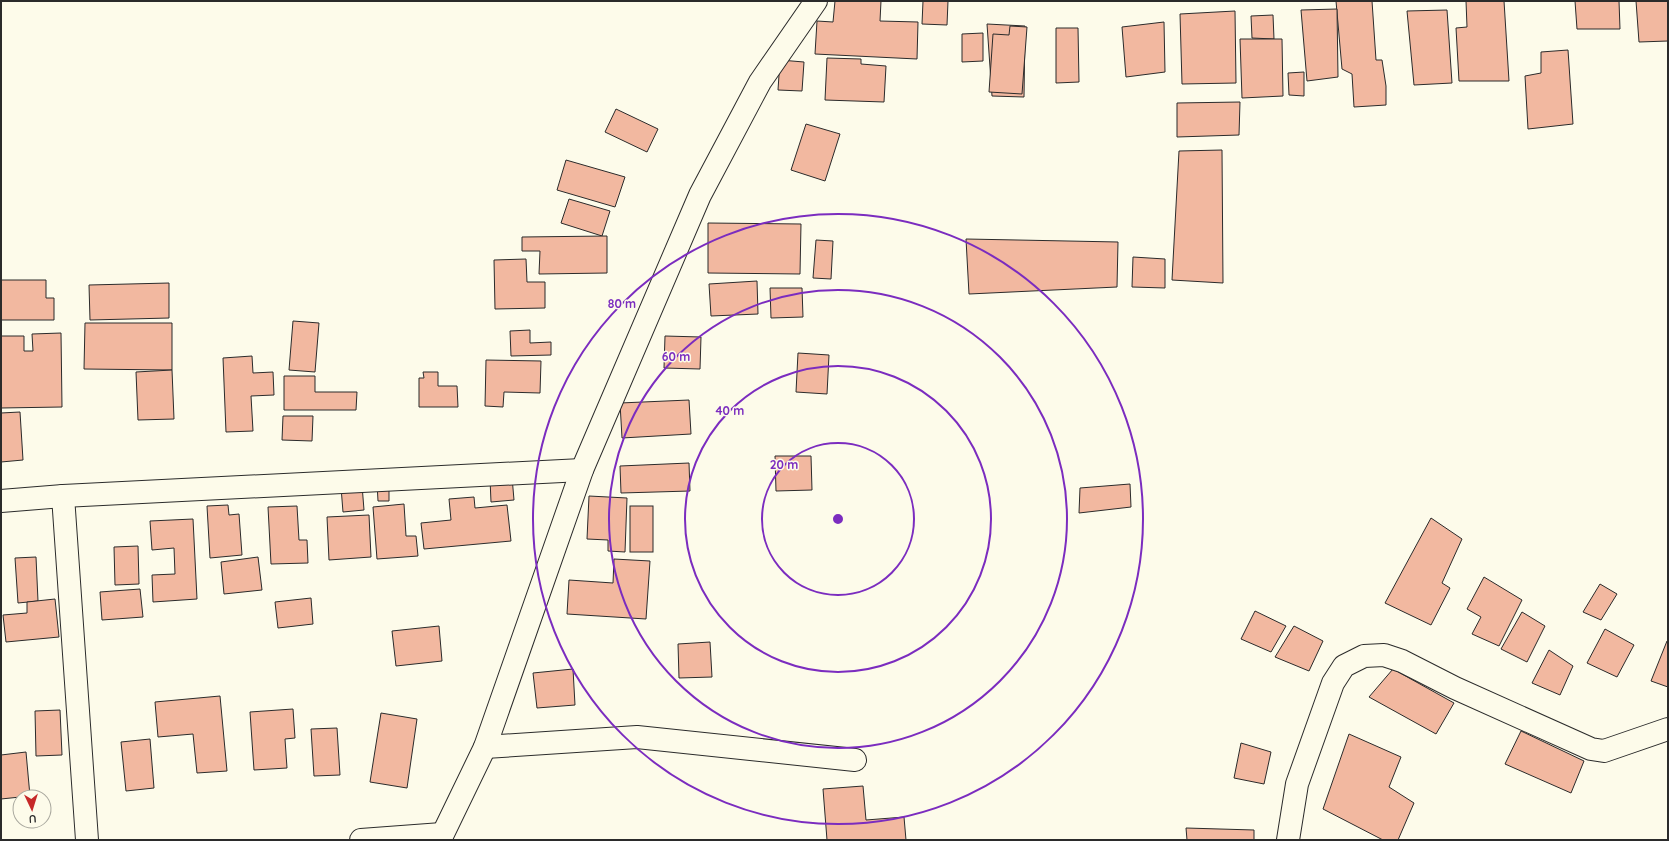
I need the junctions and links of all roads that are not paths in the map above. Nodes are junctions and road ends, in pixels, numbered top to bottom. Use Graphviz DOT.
graph roads {
  1 [pos="816,1"];
  2 [pos="582,470"];
  3 [pos="63,496"];
  4 [pos="1,501"];
  5 [pos="1668,729"];
  6 [pos="485,747"];
  7 [pos="855,760"];
  8 [pos="441,837"];
  9 [pos="87,840"];
  10 [pos="361,840"];
  11 [pos="1288,840"];
  1 -- 2 [label="street"];
  2 -- 3 [label="street"];
  2 -- 6 [label="street"];
  3 -- 4 [label="street"];
  3 -- 9 [label="street"];
  5 -- 11 [label="street"];
  6 -- 7 [label="street"];
  6 -- 8 [label="street"];
  8 -- 10 [label="street"];
}
